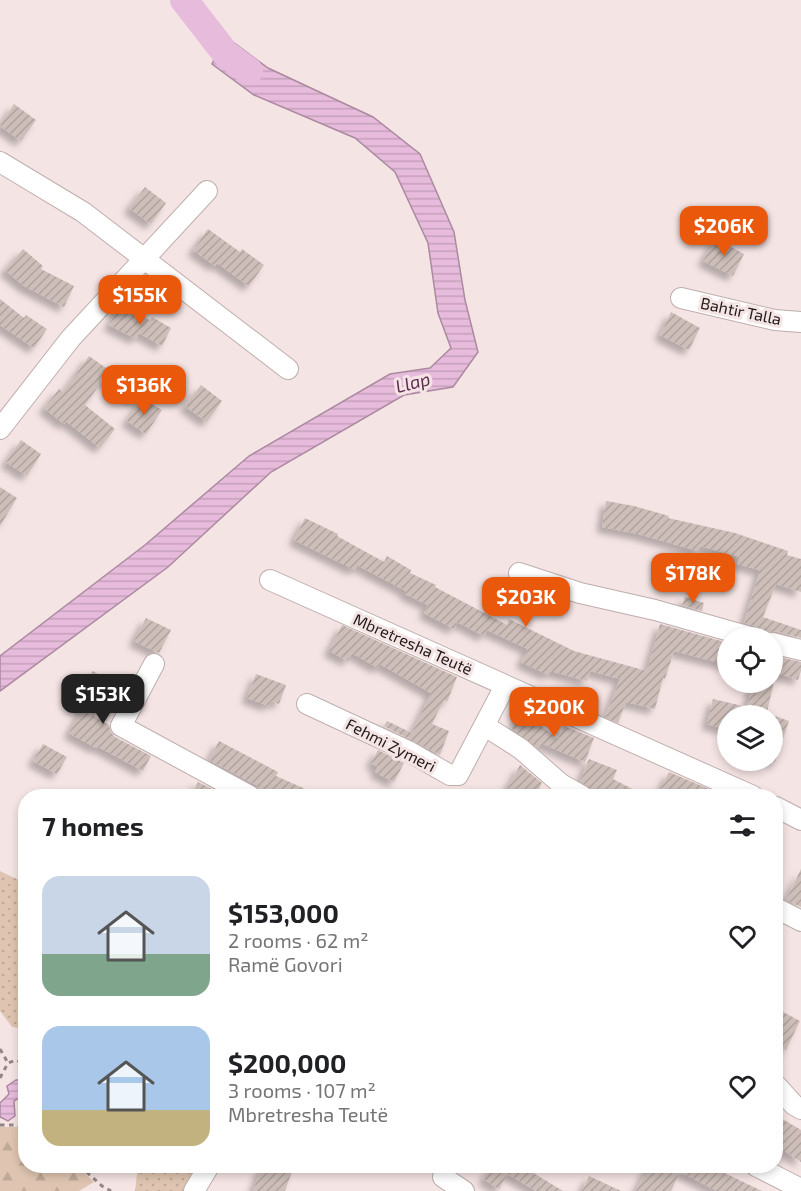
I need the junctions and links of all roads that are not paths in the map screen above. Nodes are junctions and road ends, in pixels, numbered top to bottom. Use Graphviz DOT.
graph roads {
  1 [pos="0,162"];
  2 [pos="207,191"];
  3 [pos="144,258"];
  4 [pos="681,298"];
  5 [pos="801,322"];
  6 [pos="288,369"];
  7 [pos="0,429"];
  8 [pos="519,573"];
  9 [pos="270,580"];
  10 [pos="717,628"];
  11 [pos="783,646"];
  12 [pos="801,650"];
  13 [pos="154,664"];
  14 [pos="505,686"];
  15 [pos="307,704"];
  16 [pos="485,726"];
  17 [pos="237,789"];
  18 [pos="570,789"];
  19 [pos="737,789"];
  20 [pos="783,811"];
  21 [pos="801,820"];
  22 [pos="783,912"];
  23 [pos="801,921"];
  24 [pos="783,1092"];
  25 [pos="801,1109"];
  26 [pos="205,1173"];
  27 [pos="770,1173"];
  28 [pos="443,1178"];
  29 [pos="801,1189"];
  30 [pos="194,1191"];
  31 [pos="464,1191"];
  1 -- 3 [label="street"];
  2 -- 3 [label="street"];
  3 -- 6 [label="street"];
  3 -- 7 [label="street"];
  4 -- 5 [label="street, Bahtir Talla"];
  8 -- 10 [label="street"];
  9 -- 14 [label="street, Mbretresha Teutë"];
  11 -- 12 [label="street"];
  13 -- 17 [label="street"];
  14 -- 16 [label="street, Fehmi Zymeri"];
  14 -- 19 [label="street, Mbretresha Teutë"];
  15 -- 16 [label="street, Fehmi Zymeri"];
  16 -- 18 [label="street"];
  20 -- 21 [label="street"];
  22 -- 23 [label="street"];
  24 -- 25 [label="street"];
  26 -- 30 [label="street"];
  27 -- 29 [label="street"];
  28 -- 31 [label="street"];
}
